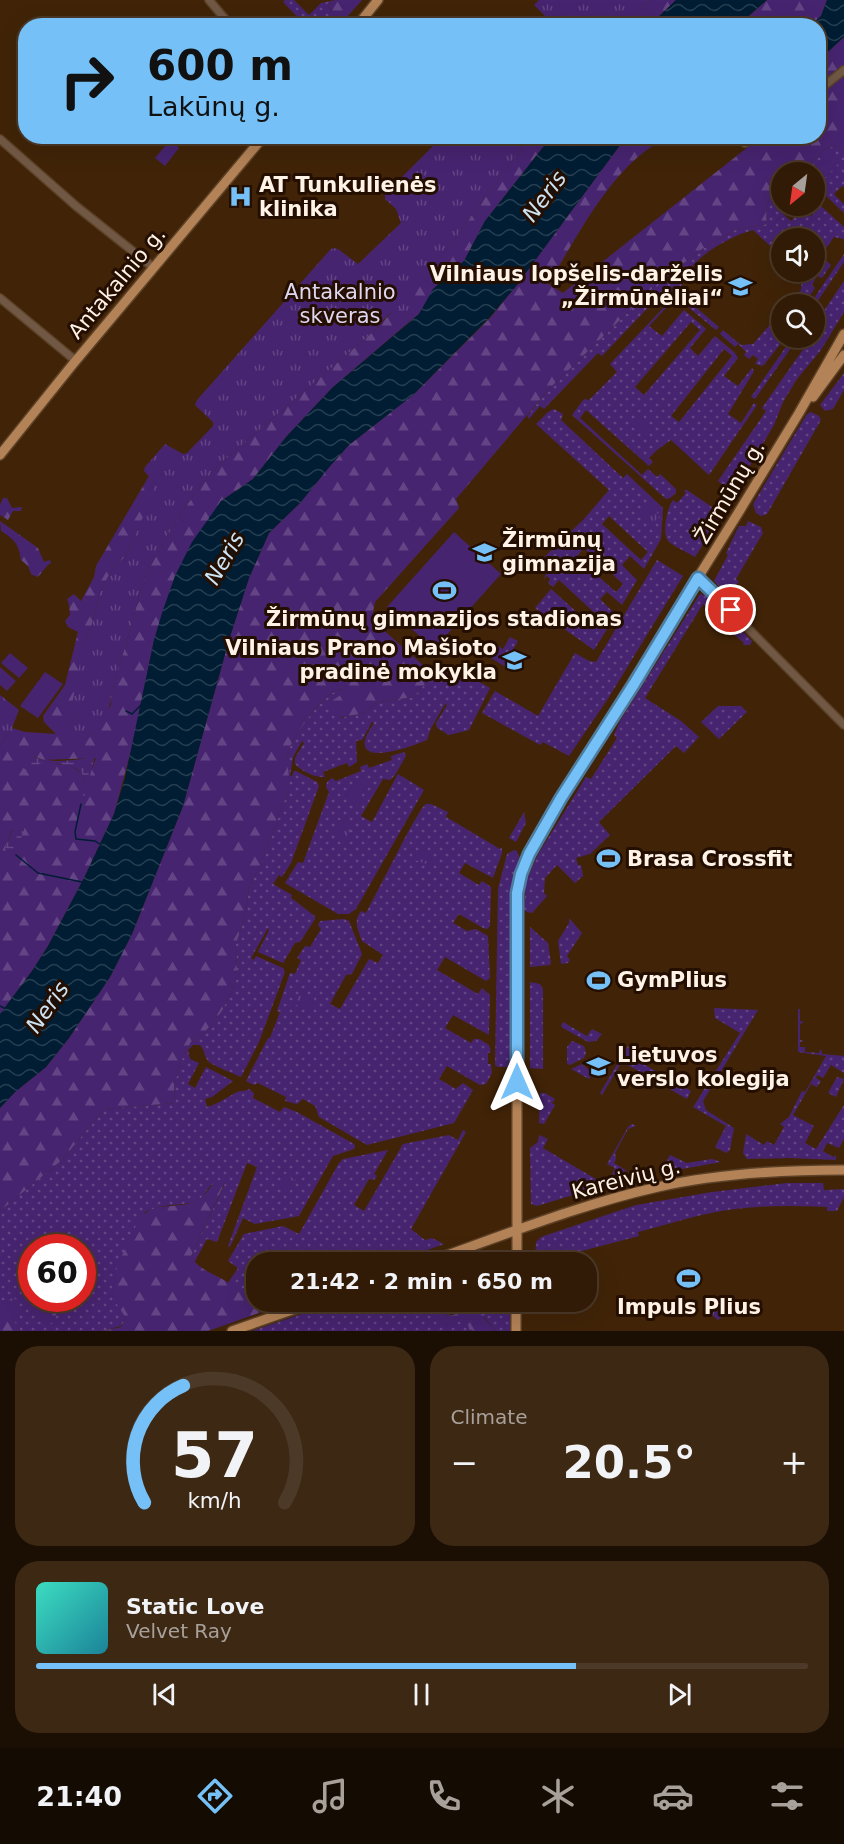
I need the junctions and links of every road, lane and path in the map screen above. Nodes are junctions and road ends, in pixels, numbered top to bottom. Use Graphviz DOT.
graph roads {
  1 [pos="209,0"];
  2 [pos="378,0"];
  3 [pos="224,18"];
  4 [pos="363,18"];
  5 [pos="844,70"];
  6 [pos="826,84"];
  7 [pos="0,140"];
  8 [pos="257,144"];
  9 [pos="154,268"];
  10 [pos="0,298"];
  11 [pos="844,334"];
  12 [pos="840,347"];
  13 [pos="844,355"];
  14 [pos="76,361"];
  15 [pos="799,413"];
  16 [pos="0,455"];
  17 [pos="698,578"];
  18 [pos="844,725"];
  19 [pos="844,1170"];
  20 [pos="516,1231"];
  21 [pos="456,1252"];
  22 [pos="517,1252"];
  23 [pos="286,1312"];
  24 [pos="516,1312"];
  25 [pos="232,1331"];
  26 [pos="516,1331"];
  1 -- 3 [label="street"];
  2 -- 4 [label="main road"];
  5 -- 6 [label="street"];
  7 -- 9 [label="street"];
  8 -- 9 [label="main road, Antakalnio g."];
  9 -- 14 [label="main road, Antakalnio g."];
  10 -- 14 [label="street"];
  11 -- 12 [label="main road, Žirmūnų g."];
  12 -- 15 [label="main road, Žirmūnų g."];
  13 -- 15 [label="main road, Žirmūnų g."];
  14 -- 16 [label="main road, Antakalnio g."];
  15 -- 17 [label="main road, Žirmūnų g."];
  17 -- 18 [label="street"];
  17 -- 20 [label="main road, Žirmūnų g."];
  19 -- 20 [label="main road, Kareivių g."];
  20 -- 21 [label="main road, Kareivių g."];
  20 -- 22 [label="main road, Žirmūnų g."];
  23 -- 25 [label="main road"];
  24 -- 26 [label="main road"];
}
